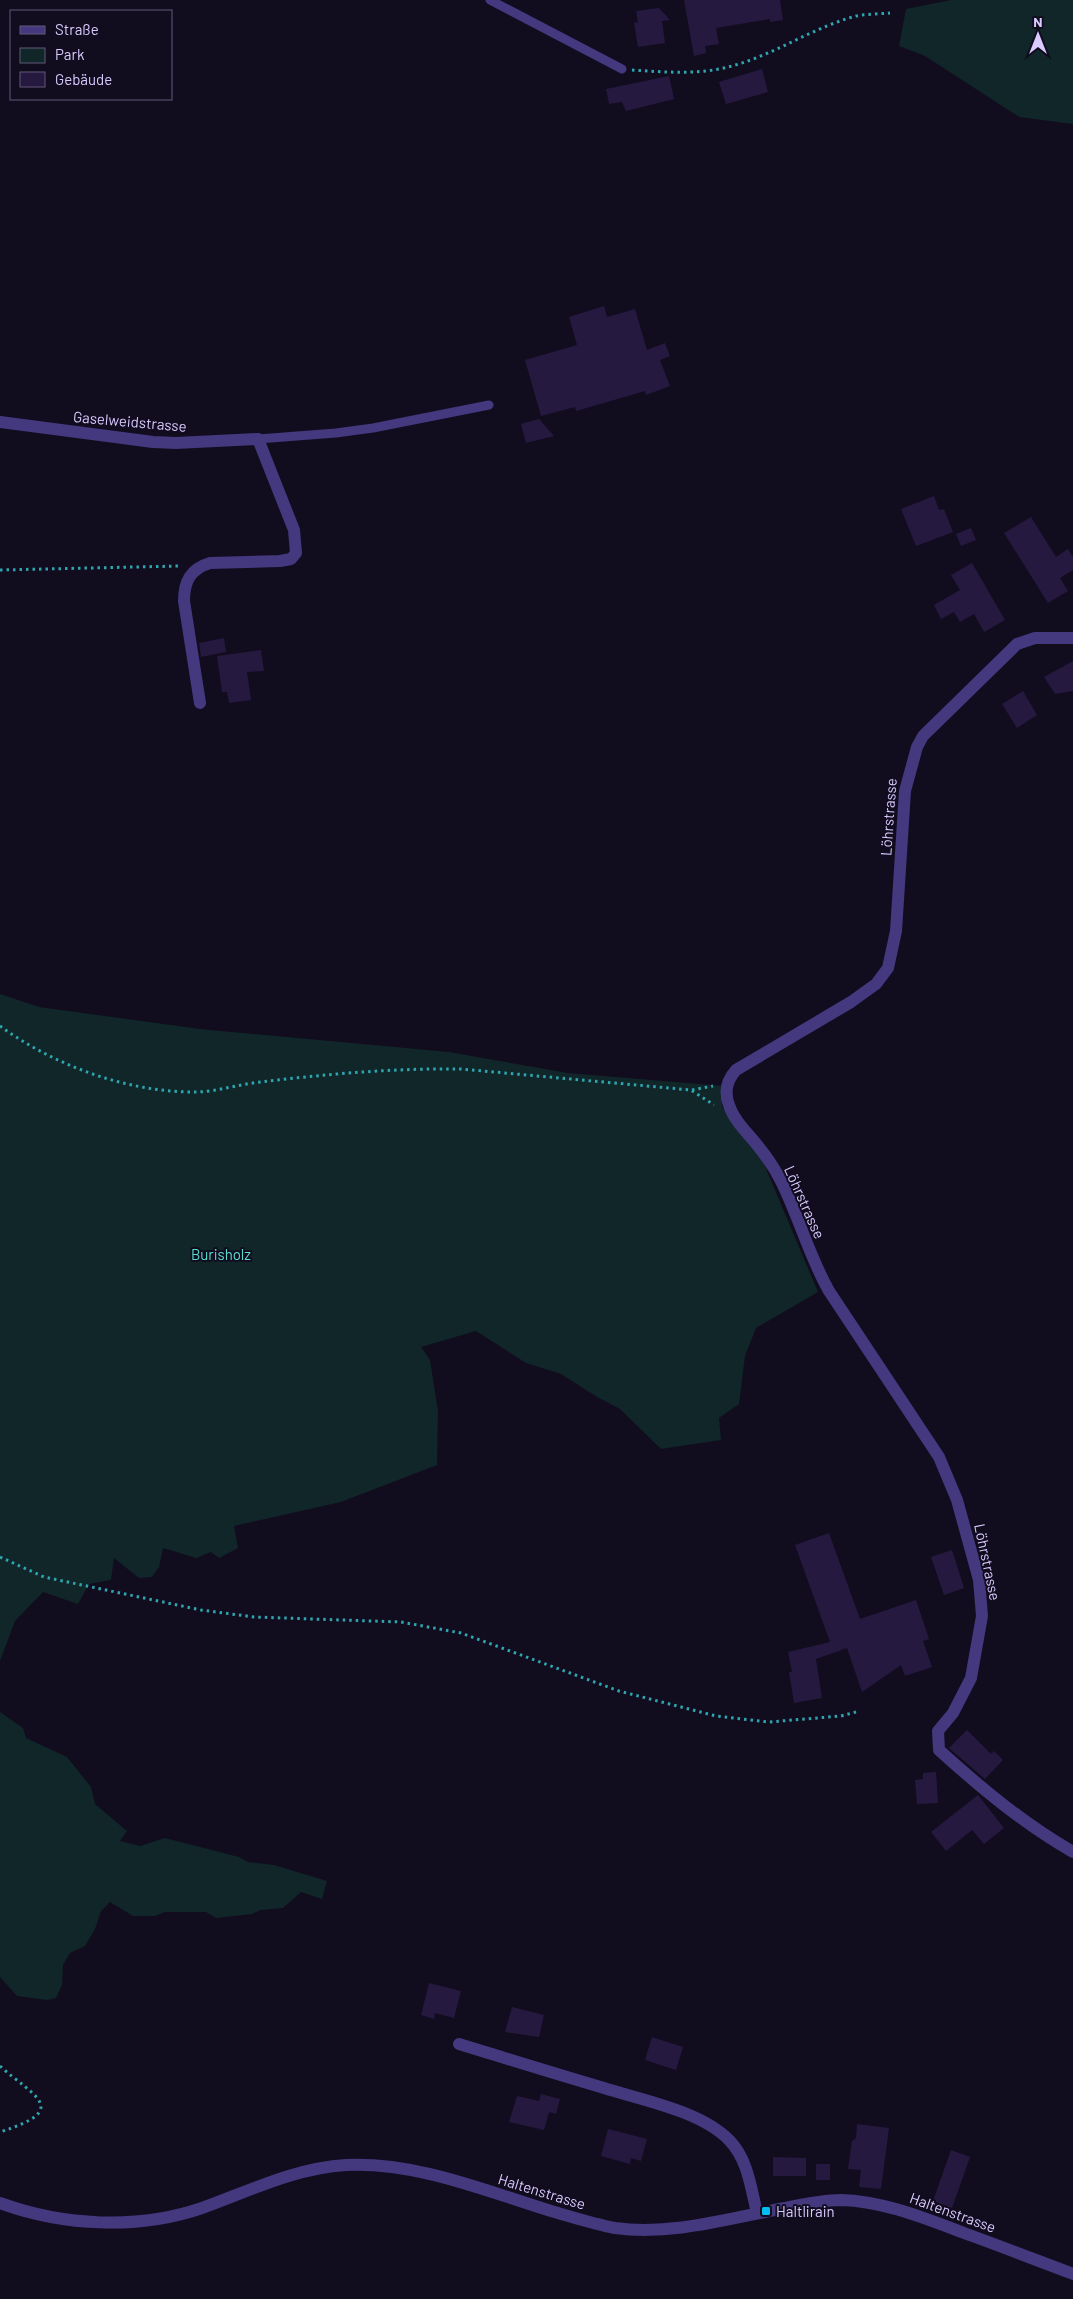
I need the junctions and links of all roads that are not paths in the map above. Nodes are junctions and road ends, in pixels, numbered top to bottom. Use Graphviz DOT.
graph roads {
  1 [pos="490,0"];
  2 [pos="622,69"];
  3 [pos="489,405"];
  4 [pos="0,422"];
  5 [pos="258,439"];
  6 [pos="1073,638"];
  7 [pos="200,703"];
  8 [pos="1073,1852"];
  9 [pos="459,2044"];
  10 [pos="0,2203"];
  11 [pos="757,2213"];
  12 [pos="1073,2274"];
  1 -- 2 [label="lane"];
  3 -- 5 [label="lane, Gaselweidstrasse"];
  4 -- 5 [label="street, Gaselweidstrasse"];
  5 -- 7 [label="street"];
  6 -- 8 [label="street, Löhrstrasse"];
  9 -- 11 [label="street"];
  10 -- 11 [label="street, Haltenstrasse"];
  11 -- 12 [label="street, Haltenstrasse"];
}
